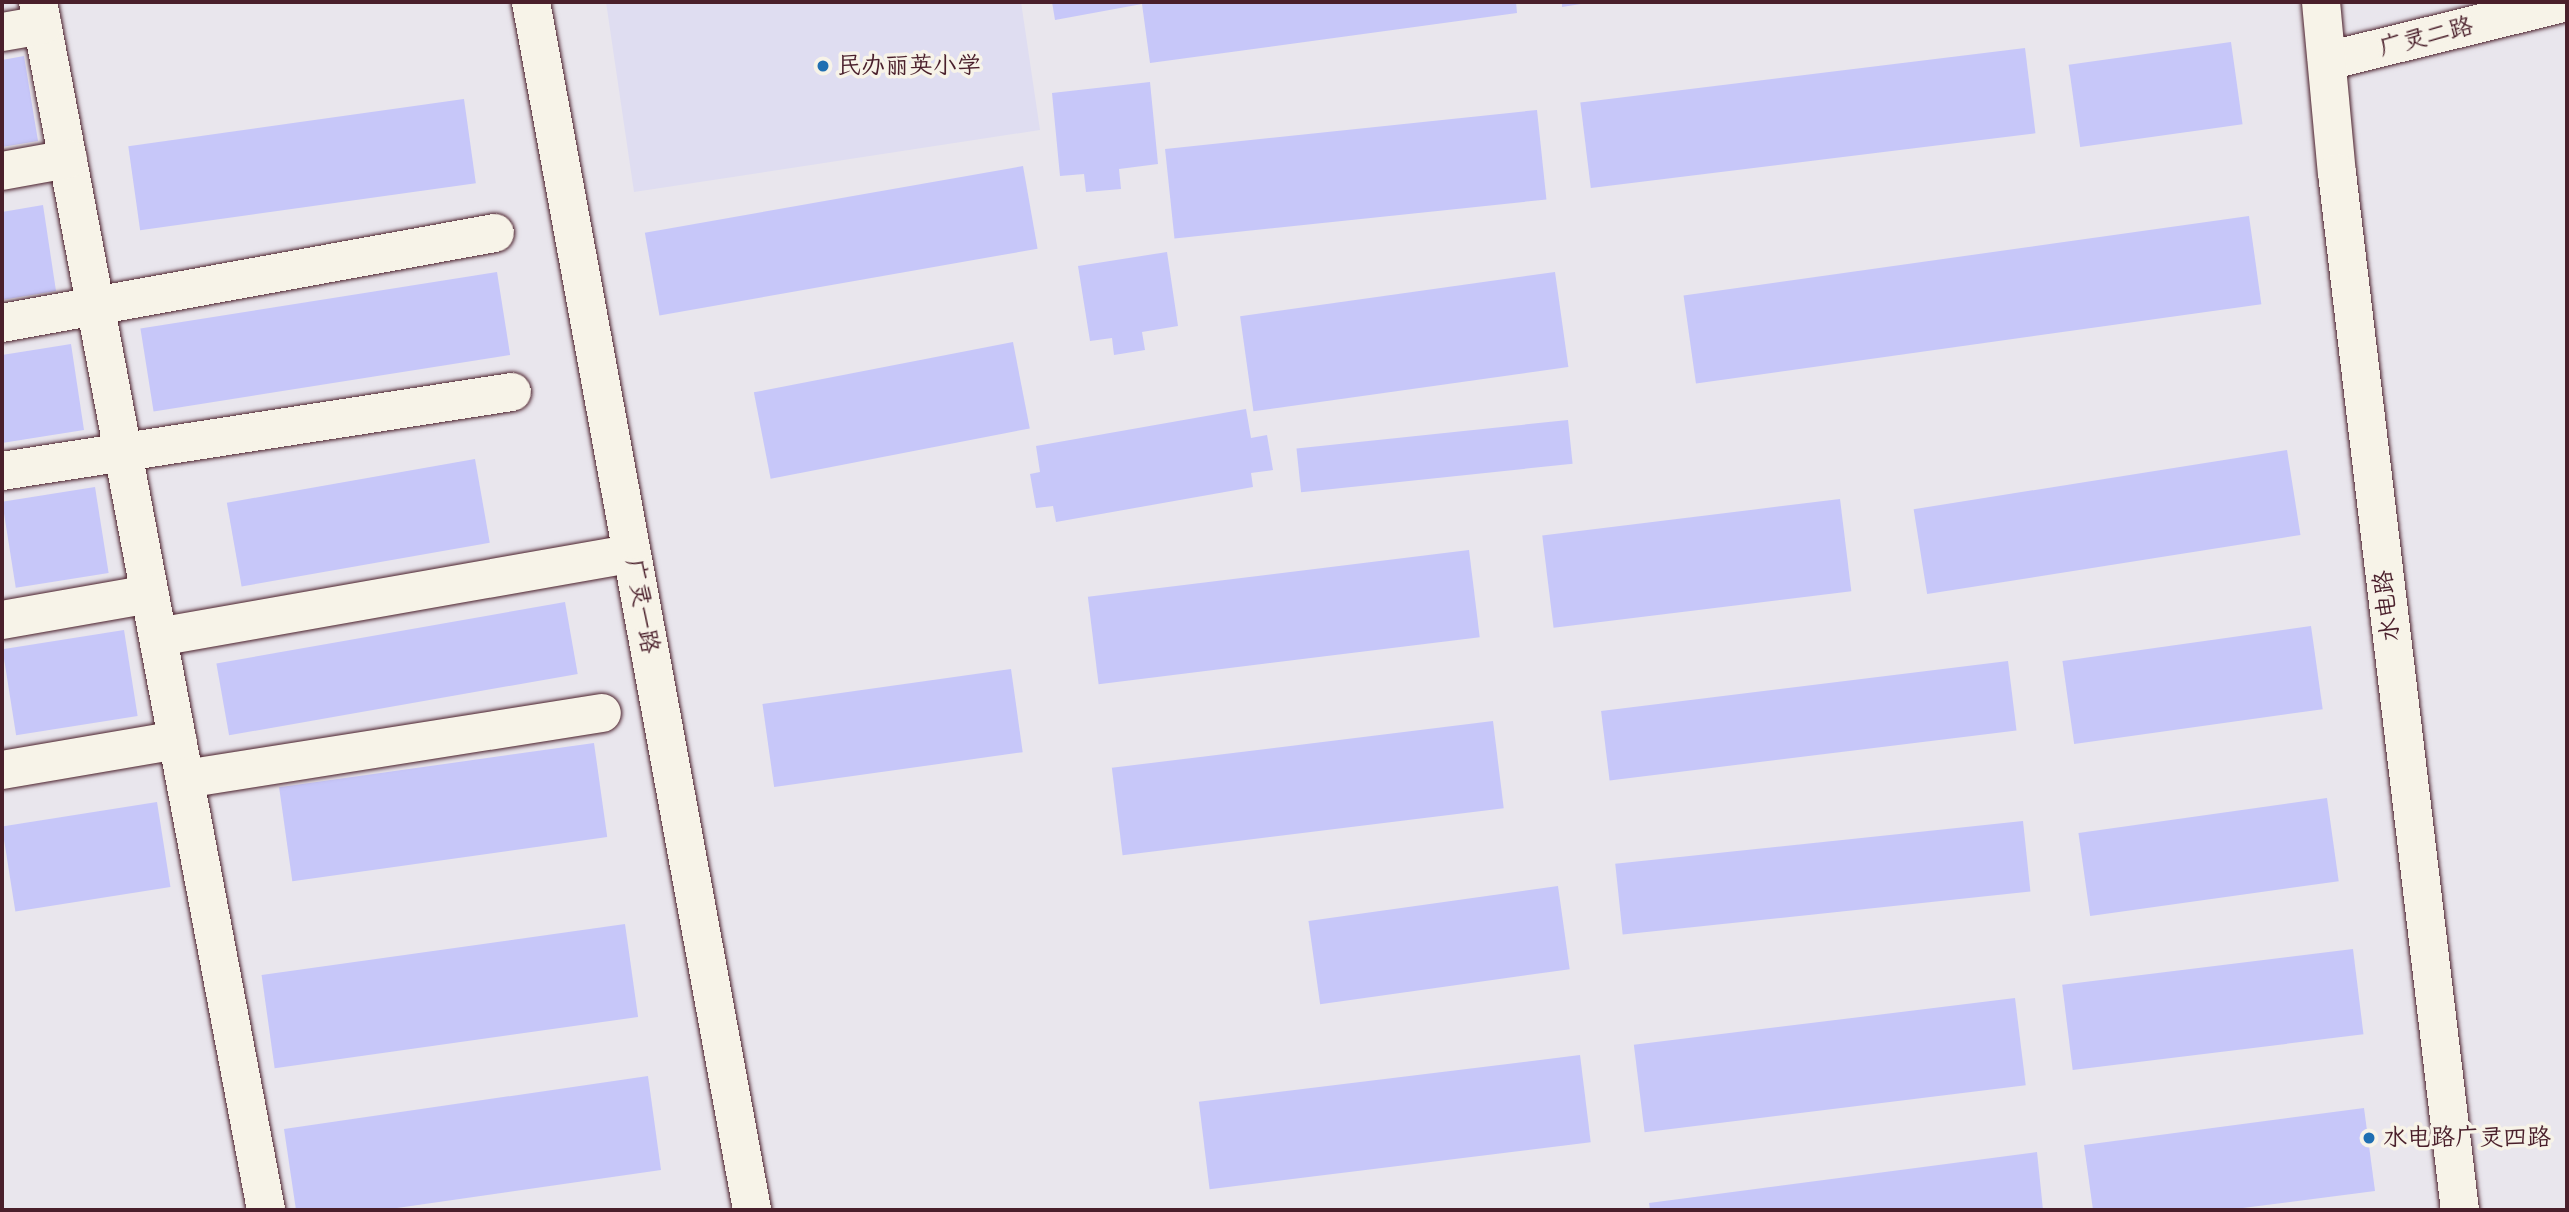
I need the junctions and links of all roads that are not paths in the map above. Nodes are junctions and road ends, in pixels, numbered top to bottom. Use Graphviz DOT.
graph roads {
  1 [pos="531,2"];
  2 [pos="2321,2"];
  3 [pos="2567,2"];
  4 [pos="40,14"];
  5 [pos="2,32"];
  6 [pos="2326,61"];
  7 [pos="68,159"];
  8 [pos="2,171"];
  9 [pos="495,233"];
  10 [pos="95,304"];
  11 [pos="2,323"];
  12 [pos="512,392"];
  13 [pos="122,449"];
  14 [pos="2,471"];
  15 [pos="632,553"];
  16 [pos="150,594"];
  17 [pos="2,620"];
  18 [pos="158,637"];
  19 [pos="602,713"];
  20 [pos="177,740"];
  21 [pos="2,770"];
  22 [pos="184,779"];
  23 [pos="266,1210"];
  24 [pos="752,1210"];
  25 [pos="2460,1210"];
  1 -- 15 [label="street, 广灵一路"];
  2 -- 6 [label="street, 水电路"];
  3 -- 6 [label="street, 广灵二路"];
  4 -- 5 [label="street"];
  4 -- 7 [label="street"];
  6 -- 25 [label="street, 水电路"];
  7 -- 8 [label="street"];
  7 -- 10 [label="street"];
  9 -- 10 [label="street"];
  10 -- 11 [label="street"];
  10 -- 13 [label="street"];
  12 -- 13 [label="street"];
  13 -- 14 [label="street"];
  13 -- 16 [label="street"];
  15 -- 18 [label="street"];
  15 -- 24 [label="street, 广灵一路"];
  16 -- 17 [label="street"];
  16 -- 18 [label="street"];
  18 -- 20 [label="street"];
  19 -- 22 [label="street"];
  20 -- 21 [label="street"];
  20 -- 22 [label="street"];
  22 -- 23 [label="street"];
}
